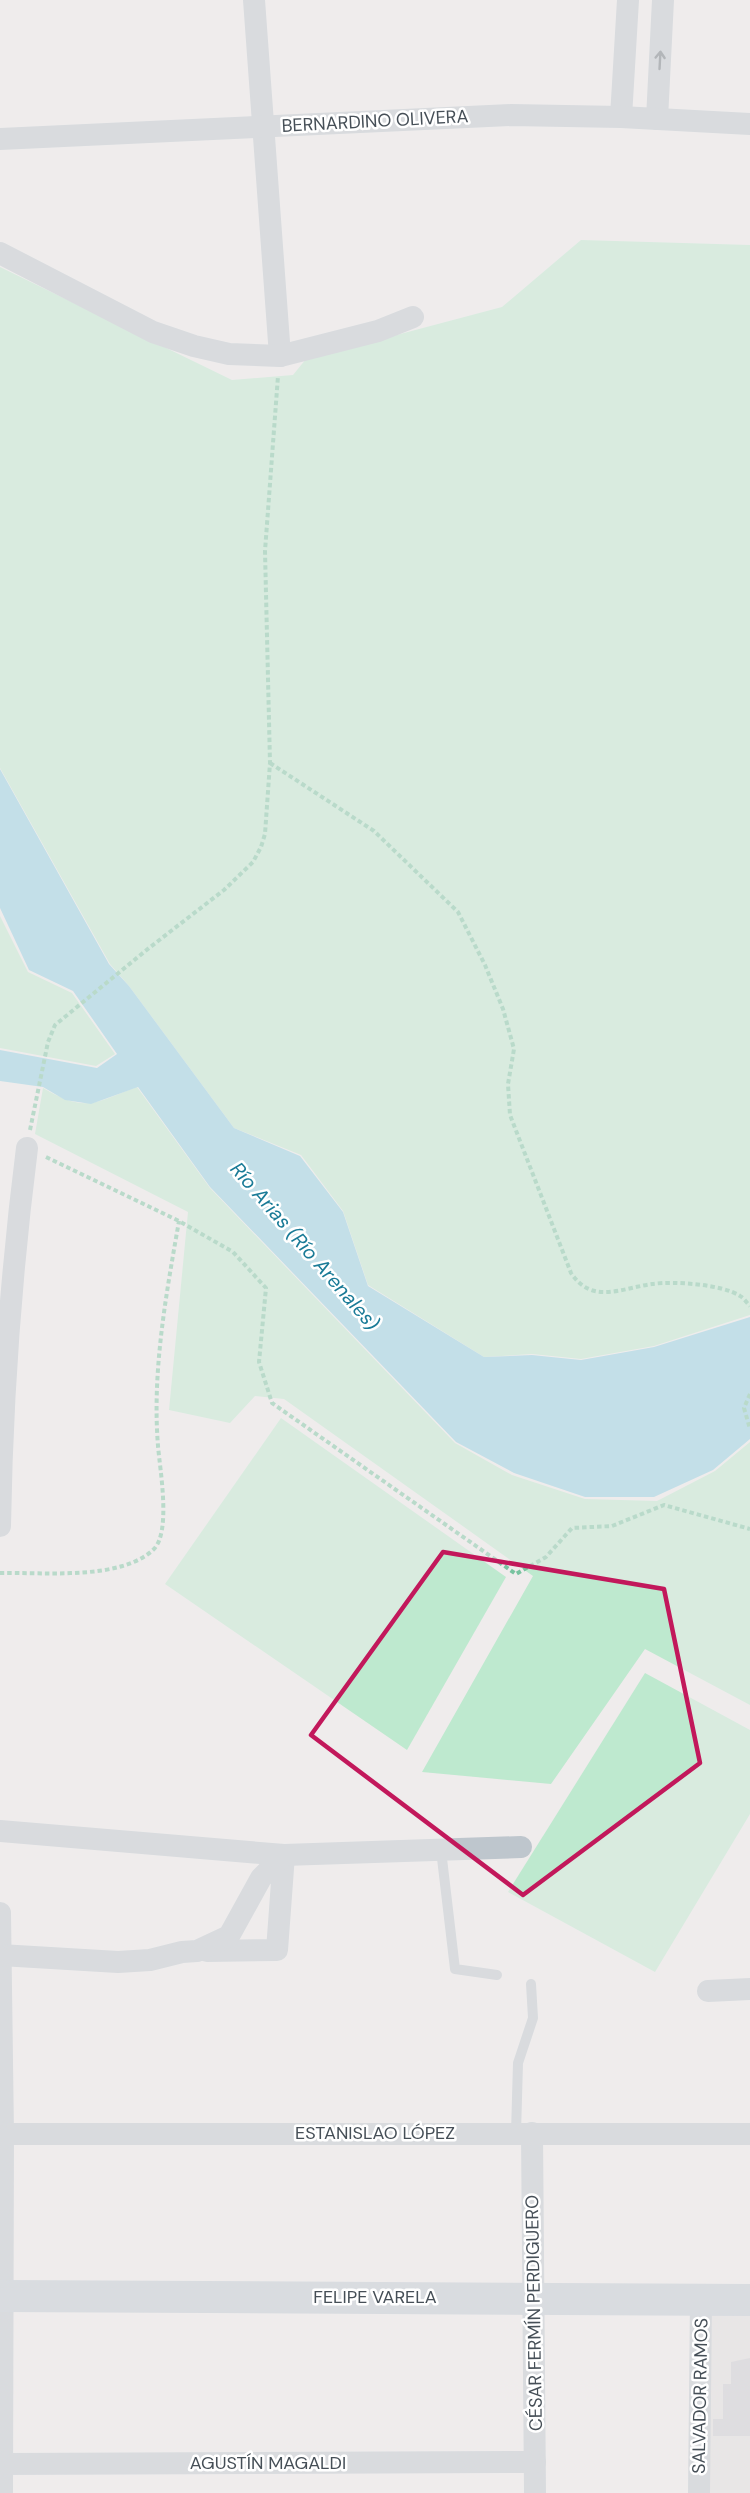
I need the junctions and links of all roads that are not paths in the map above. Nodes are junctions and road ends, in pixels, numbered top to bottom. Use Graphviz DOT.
graph roads {
  1 [pos="254,0"];
  2 [pos="628,0"];
  3 [pos="663,0"];
  4 [pos="621,117"];
  5 [pos="657,118"];
  6 [pos="750,124"];
  7 [pos="263,126"];
  8 [pos="0,139"];
  9 [pos="0,253"];
  10 [pos="413,317"];
  11 [pos="279,356"];
  12 [pos="27,1148"];
  13 [pos="0,1526"];
  14 [pos="0,1831"];
  15 [pos="521,1846"];
  16 [pos="441,1850"];
  17 [pos="284,1855"];
  18 [pos="0,1913"];
  19 [pos="197,1951"];
  20 [pos="1,1955"];
  21 [pos="498,1975"];
  22 [pos="531,1984"];
  23 [pos="750,1989"];
  24 [pos="708,1990"];
  25 [pos="524,2133"];
  26 [pos="1,2134"];
  27 [pos="750,2134"];
  28 [pos="1,2296"];
  29 [pos="534,2298"];
  30 [pos="701,2299"];
  31 [pos="750,2300"];
  32 [pos="535,2462"];
  33 [pos="1,2464"];
  34 [pos="2,2493"];
  35 [pos="535,2493"];
  36 [pos="699,2493"];
  1 -- 7 [label="street"];
  2 -- 4 [label="street"];
  5 -- 3 [label="street, one-way"];
  4 -- 5 [label="street, BERNARDINO OLIVERA"];
  4 -- 7 [label="street, BERNARDINO OLIVERA"];
  5 -- 6 [label="street, BERNARDINO OLIVERA"];
  7 -- 8 [label="street, BERNARDINO OLIVERA"];
  7 -- 11 [label="street"];
  9 -- 11 [label="street"];
  10 -- 11 [label="street"];
  12 -- 13 [label="street"];
  14 -- 17 [label="street"];
  15 -- 16 [label="street"];
  16 -- 17 [label="street"];
  16 -- 21 [label="lane"];
  17 -- 19 [label="street"];
  17 -- 19 [label="street"];
  18 -- 20 [label="street"];
  19 -- 20 [label="street"];
  20 -- 26 [label="street"];
  22 -- 25 [label="lane"];
  23 -- 24 [label="street"];
  25 -- 26 [label="street, ESTANISLAO LÓPEZ"];
  25 -- 27 [label="street, ESTANISLAO LÓPEZ"];
  25 -- 29 [label="street, CÉSAR FERMÍN PERDIGUERO"];
  26 -- 28 [label="street"];
  28 -- 29 [label="street, FELIPE VARELA"];
  28 -- 33 [label="street"];
  29 -- 30 [label="street, FELIPE VARELA"];
  29 -- 32 [label="street, CÉSAR FERMÍN PERDIGUERO"];
  30 -- 31 [label="street, FELIPE VARELA"];
  30 -- 36 [label="street, SALVADOR RAMOS"];
  32 -- 33 [label="street, AGUSTÍN MAGALDI"];
  32 -- 35 [label="street, CÉSAR FERMÍN PERDIGUERO"];
  33 -- 34 [label="street"];
}
